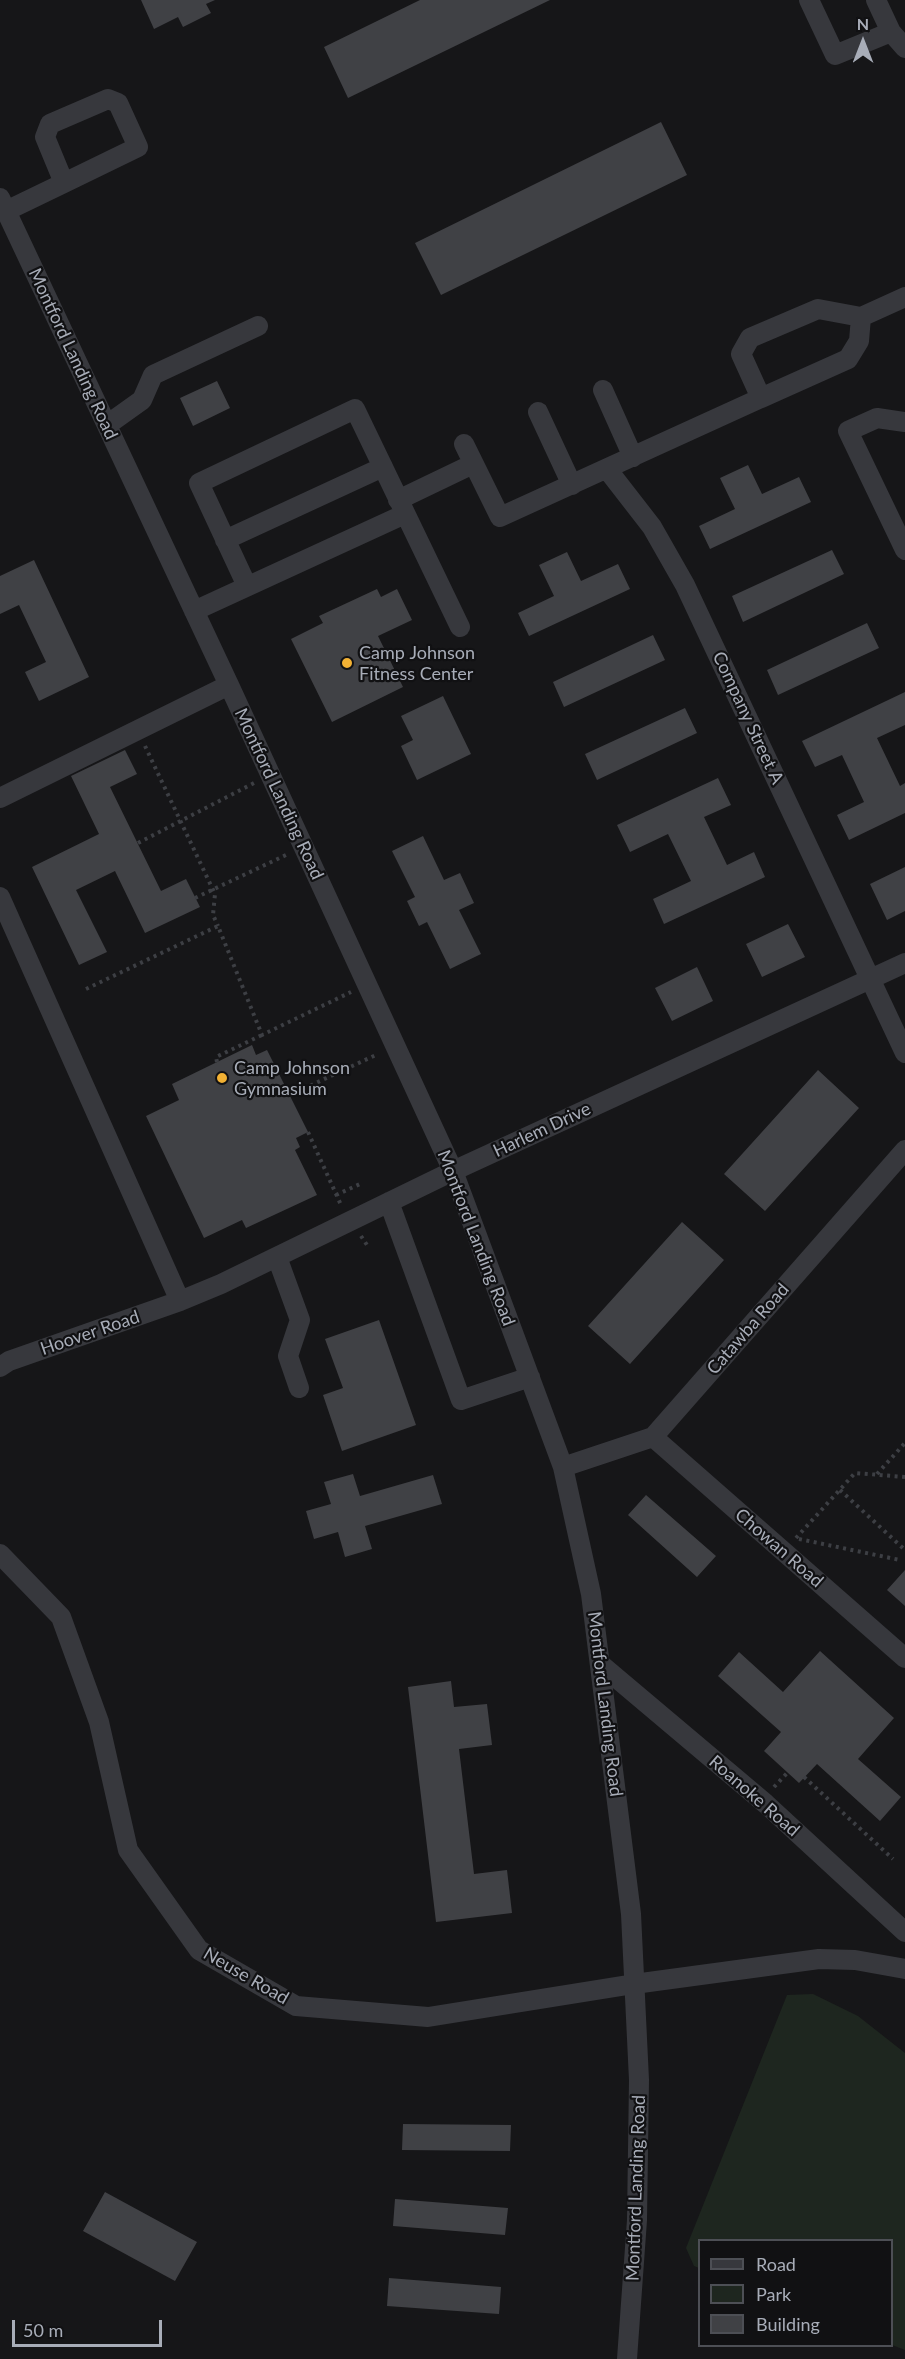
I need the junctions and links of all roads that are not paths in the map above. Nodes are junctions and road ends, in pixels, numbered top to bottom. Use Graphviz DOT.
graph roads {
  1 [pos="808,0"];
  2 [pos="876,0"];
  3 [pos="891,32"];
  4 [pos="905,48"];
  5 [pos="64,183"];
  6 [pos="3,205"];
  7 [pos="905,297"];
  8 [pos="861,317"];
  9 [pos="258,326"];
  10 [pos="603,390"];
  11 [pos="761,398"];
  12 [pos="538,412"];
  13 [pos="905,422"];
  14 [pos="106,425"];
  15 [pos="464,444"];
  16 [pos="633,457"];
  17 [pos="473,464"];
  18 [pos="382,467"];
  19 [pos="607,469"];
  20 [pos="572,484"];
  21 [pos="402,507"];
  22 [pos="225,540"];
  23 [pos="905,550"];
  24 [pos="247,586"];
  25 [pos="194,610"];
  26 [pos="460,627"];
  27 [pos="229,685"];
  28 [pos="0,798"];
  29 [pos="0,897"];
  30 [pos="905,963"];
  31 [pos="872,979"];
  32 [pos="905,1053"];
  33 [pos="905,1150"];
  34 [pos="453,1171"];
  35 [pos="388,1202"];
  36 [pos="277,1257"];
  37 [pos="180,1301"];
  38 [pos="0,1367"];
  39 [pos="530,1377"];
  40 [pos="299,1388"];
  41 [pos="653,1437"];
  42 [pos="563,1467"];
  43 [pos="0,1554"];
  44 [pos="905,1658"];
  45 [pos="600,1664"];
  46 [pos="905,1932"];
  47 [pos="905,1969"];
  48 [pos="634,1984"];
  49 [pos="627,2359"];
  1 -- 3 [label="street"];
  2 -- 3 [label="street"];
  3 -- 4 [label="street"];
  5 -- 5 [label="street"];
  5 -- 6 [label="street"];
  6 -- 14 [label="street, Montford Landing Road"];
  7 -- 8 [label="street"];
  8 -- 11 [label="street"];
  8 -- 11 [label="street"];
  9 -- 14 [label="street"];
  10 -- 16 [label="street"];
  11 -- 16 [label="street"];
  12 -- 20 [label="street"];
  13 -- 23 [label="street"];
  14 -- 25 [label="street, Montford Landing Road"];
  15 -- 17 [label="street"];
  16 -- 19 [label="street"];
  17 -- 20 [label="street"];
  17 -- 21 [label="street"];
  18 -- 21 [label="street"];
  18 -- 22 [label="street"];
  18 -- 22 [label="street"];
  19 -- 20 [label="street"];
  19 -- 31 [label="street, Company Street A"];
  21 -- 24 [label="street"];
  21 -- 26 [label="street"];
  22 -- 24 [label="street"];
  24 -- 25 [label="street"];
  25 -- 27 [label="street, Montford Landing Road"];
  27 -- 28 [label="street"];
  27 -- 34 [label="street, Montford Landing Road"];
  29 -- 37 [label="street"];
  30 -- 31 [label="street, Harlem Drive"];
  31 -- 32 [label="street, Company Street A"];
  31 -- 34 [label="street, Harlem Drive"];
  33 -- 41 [label="street, Catawba Road"];
  34 -- 35 [label="street, Harlem Drive"];
  34 -- 39 [label="street, Montford Landing Road"];
  35 -- 36 [label="street, Harlem Drive"];
  35 -- 39 [label="street"];
  36 -- 37 [label="street, Harlem Drive"];
  36 -- 40 [label="street"];
  37 -- 38 [label="street, Hoover Road"];
  39 -- 42 [label="street, Montford Landing Road"];
  41 -- 42 [label="street"];
  41 -- 44 [label="street, Chowan Road"];
  42 -- 45 [label="street, Montford Landing Road"];
  43 -- 48 [label="street, Neuse Road"];
  45 -- 46 [label="street, Roanoke Road"];
  45 -- 48 [label="street, Montford Landing Road"];
  47 -- 48 [label="street, Neuse Road"];
  48 -- 49 [label="street, Montford Landing Road"];
}
